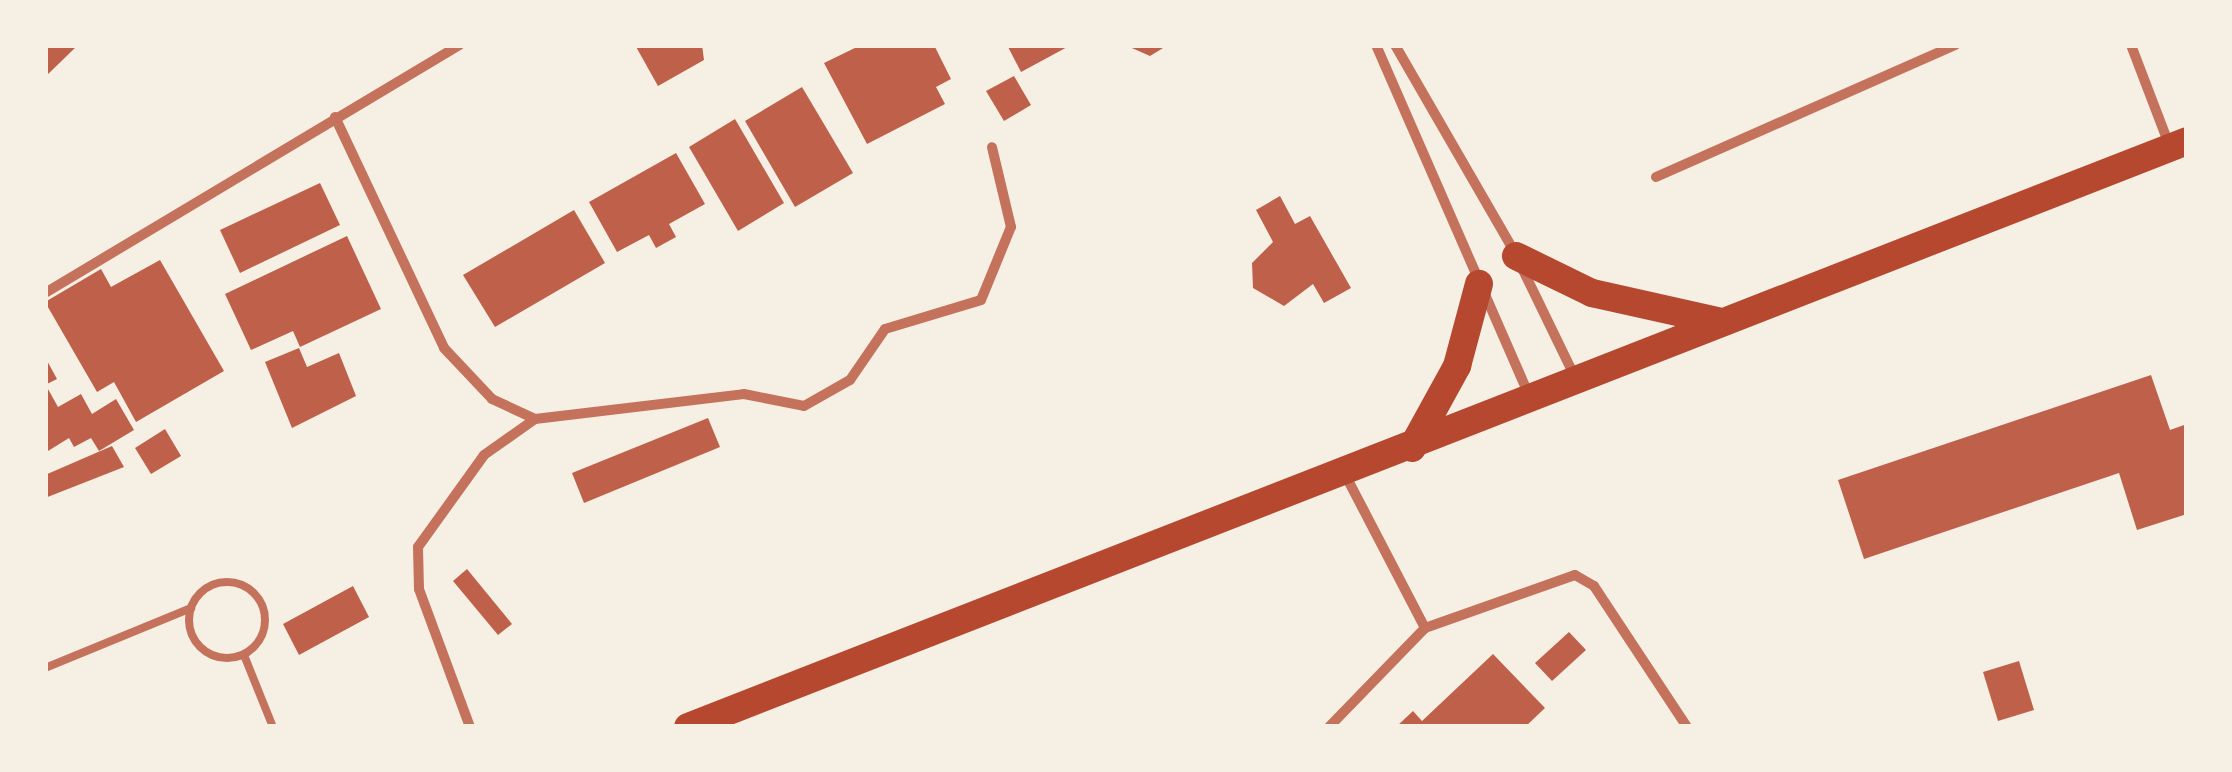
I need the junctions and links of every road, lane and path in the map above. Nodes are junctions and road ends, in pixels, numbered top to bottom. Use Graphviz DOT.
graph roads {
  1 [pos="460,45"];
  2 [pos="1376,45"];
  3 [pos="1395,45"];
  4 [pos="1955,45"];
  5 [pos="2131,45"];
  6 [pos="335,117"];
  7 [pos="2179,145"];
  8 [pos="992,147"];
  9 [pos="1656,177"];
  10 [pos="1516,256"];
  11 [pos="1479,284"];
  12 [pos="45,293"];
  13 [pos="1718,321"];
  14 [pos="1576,380"];
  15 [pos="1530,398"];
  16 [pos="534,418"];
  17 [pos="1412,448"];
  18 [pos="1346,476"];
  19 [pos="191,608"];
  20 [pos="1425,628"];
  21 [pos="244,655"];
  22 [pos="45,668"];
  23 [pos="273,727"];
  24 [pos="470,727"];
  25 [pos="688,727"];
  26 [pos="1329,727"];
  27 [pos="1688,727"];
  1 -- 6 [label="street"];
  2 -- 11 [label="street"];
  3 -- 10 [label="street"];
  4 -- 9 [label="street"];
  5 -- 7 [label="street"];
  6 -- 12 [label="street"];
  6 -- 16 [label="street"];
  7 -- 13 [label="highway"];
  8 -- 16 [label="street"];
  10 -- 13 [label="highway"];
  10 -- 14 [label="street"];
  11 -- 15 [label="street"];
  11 -- 17 [label="highway"];
  13 -- 14 [label="highway"];
  14 -- 15 [label="highway"];
  15 -- 17 [label="highway"];
  16 -- 24 [label="street"];
  17 -- 18 [label="highway"];
  18 -- 20 [label="street"];
  18 -- 25 [label="highway"];
  19 -- 21 [label="lane"];
  19 -- 21 [label="lane"];
  19 -- 22 [label="lane"];
  20 -- 26 [label="street"];
  20 -- 27 [label="street"];
  21 -- 23 [label="lane"];
}
